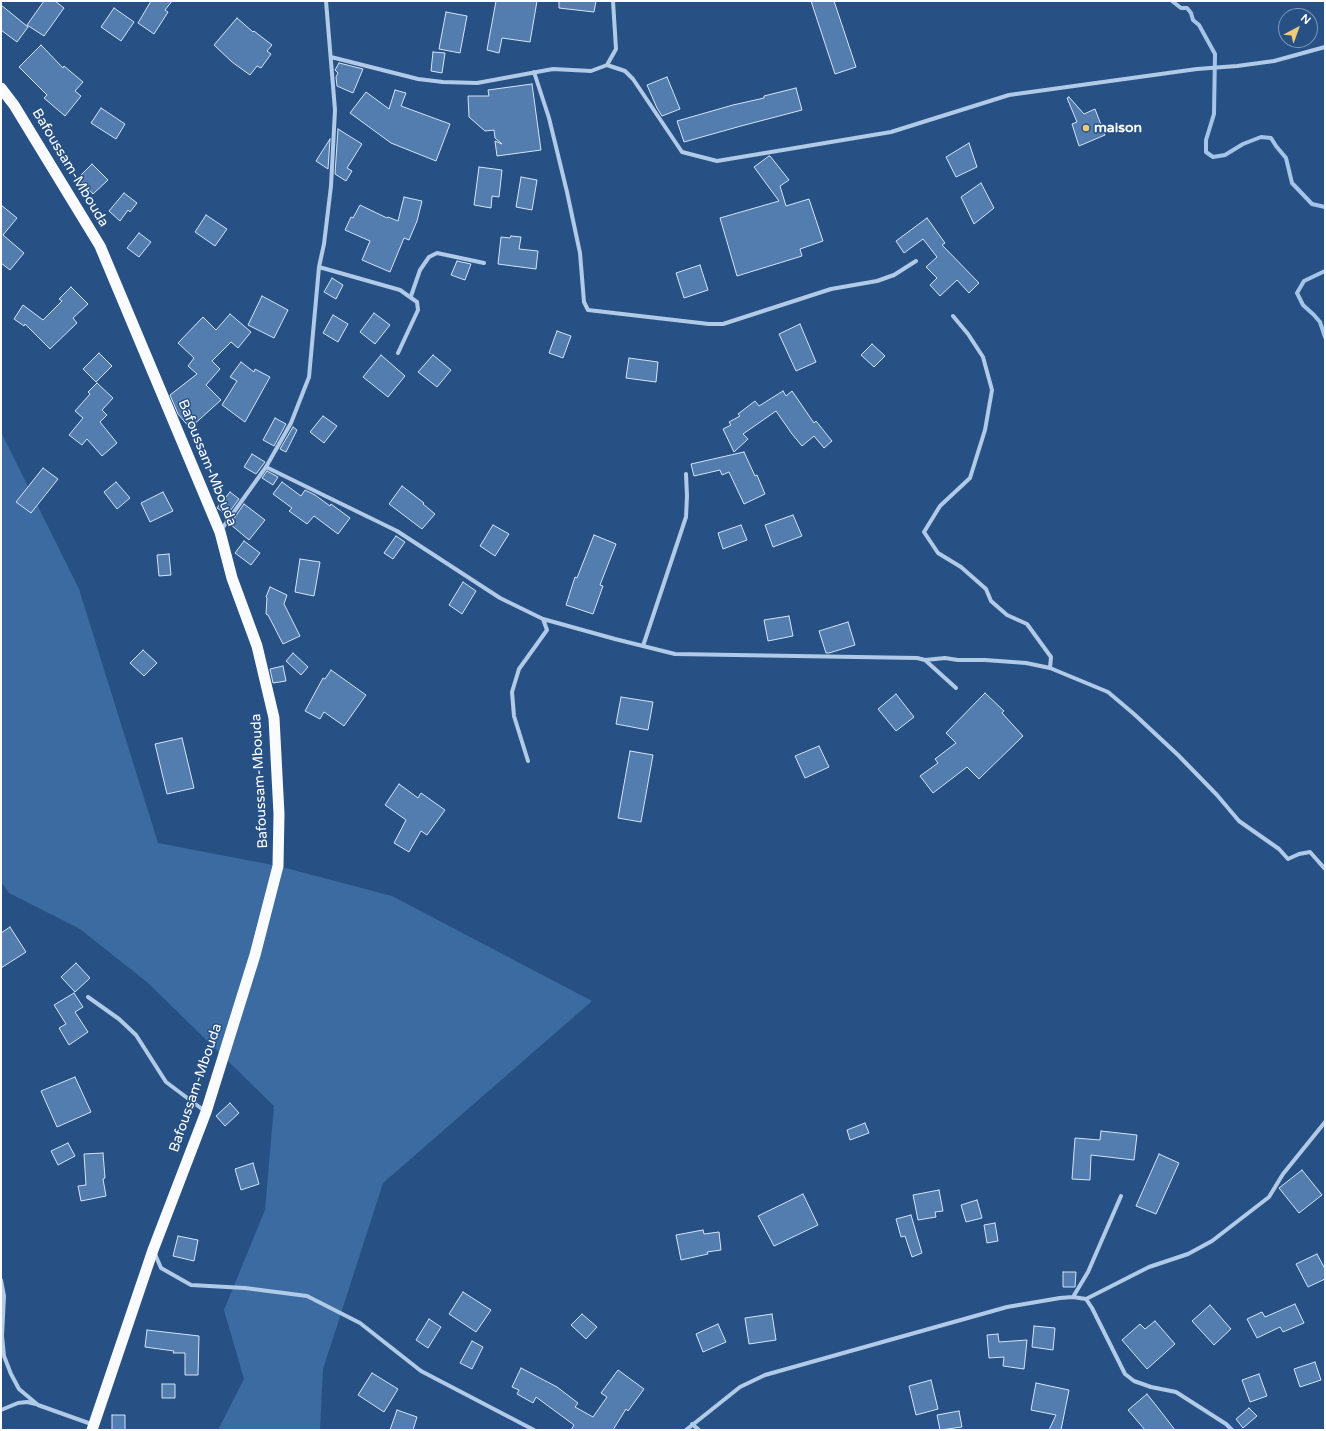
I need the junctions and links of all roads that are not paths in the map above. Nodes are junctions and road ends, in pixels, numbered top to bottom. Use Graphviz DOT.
graph roads {
  1 [pos="326,1"];
  2 [pos="613,1"];
  3 [pos="1325,46"];
  4 [pos="331,58"];
  5 [pos="607,65"];
  6 [pos="534,72"];
  7 [pos="1,88"];
  8 [pos="916,261"];
  9 [pos="484,263"];
  10 [pos="319,267"];
  11 [pos="411,296"];
  12 [pos="953,316"];
  13 [pos="398,353"];
  14 [pos="266,467"];
  15 [pos="686,474"];
  16 [pos="220,532"];
  17 [pos="543,619"];
  18 [pos="644,646"];
  19 [pos="926,660"];
  20 [pos="1050,668"];
  21 [pos="956,688"];
  22 [pos="528,761"];
  23 [pos="1325,869"];
  24 [pos="88,997"];
  25 [pos="206,1112"];
  26 [pos="1325,1122"];
  27 [pos="1121,1196"];
  28 [pos="153,1250"];
  29 [pos="1,1280"];
  30 [pos="1073,1297"];
  31 [pos="1086,1299"];
  32 [pos="38,1405"];
  33 [pos="1,1410"];
  34 [pos="692,1424"];
  35 [pos="93,1427"];
  36 [pos="534,1430"];
  37 [pos="686,1430"];
  38 [pos="699,1430"];
  39 [pos="1232,1430"];
  1 -- 4 [label="street"];
  2 -- 5 [label="street"];
  3 -- 5 [label="street"];
  4 -- 6 [label="street"];
  4 -- 10 [label="street"];
  5 -- 6 [label="street"];
  6 -- 8 [label="street"];
  7 -- 16 [label="highway, Bafoussam-Mbouda"];
  9 -- 11 [label="street"];
  10 -- 11 [label="street"];
  10 -- 14 [label="street"];
  11 -- 13 [label="street"];
  12 -- 20 [label="street"];
  14 -- 16 [label="street"];
  14 -- 17 [label="street"];
  15 -- 18 [label="street"];
  16 -- 25 [label="highway, Bafoussam-Mbouda"];
  17 -- 18 [label="street"];
  17 -- 22 [label="street"];
  18 -- 19 [label="street"];
  19 -- 20 [label="street"];
  19 -- 21 [label="street"];
  20 -- 23 [label="street"];
  24 -- 25 [label="street"];
  25 -- 28 [label="highway, Bafoussam-Mbouda"];
  26 -- 31 [label="street"];
  27 -- 30 [label="street"];
  28 -- 35 [label="highway, Bafoussam-Mbouda"];
  28 -- 36 [label="street"];
  29 -- 32 [label="street"];
  30 -- 31 [label="street"];
  30 -- 34 [label="street"];
  31 -- 39 [label="street"];
  32 -- 33 [label="street"];
  32 -- 35 [label="street"];
  34 -- 37 [label="street"];
  34 -- 38 [label="street"];
}
